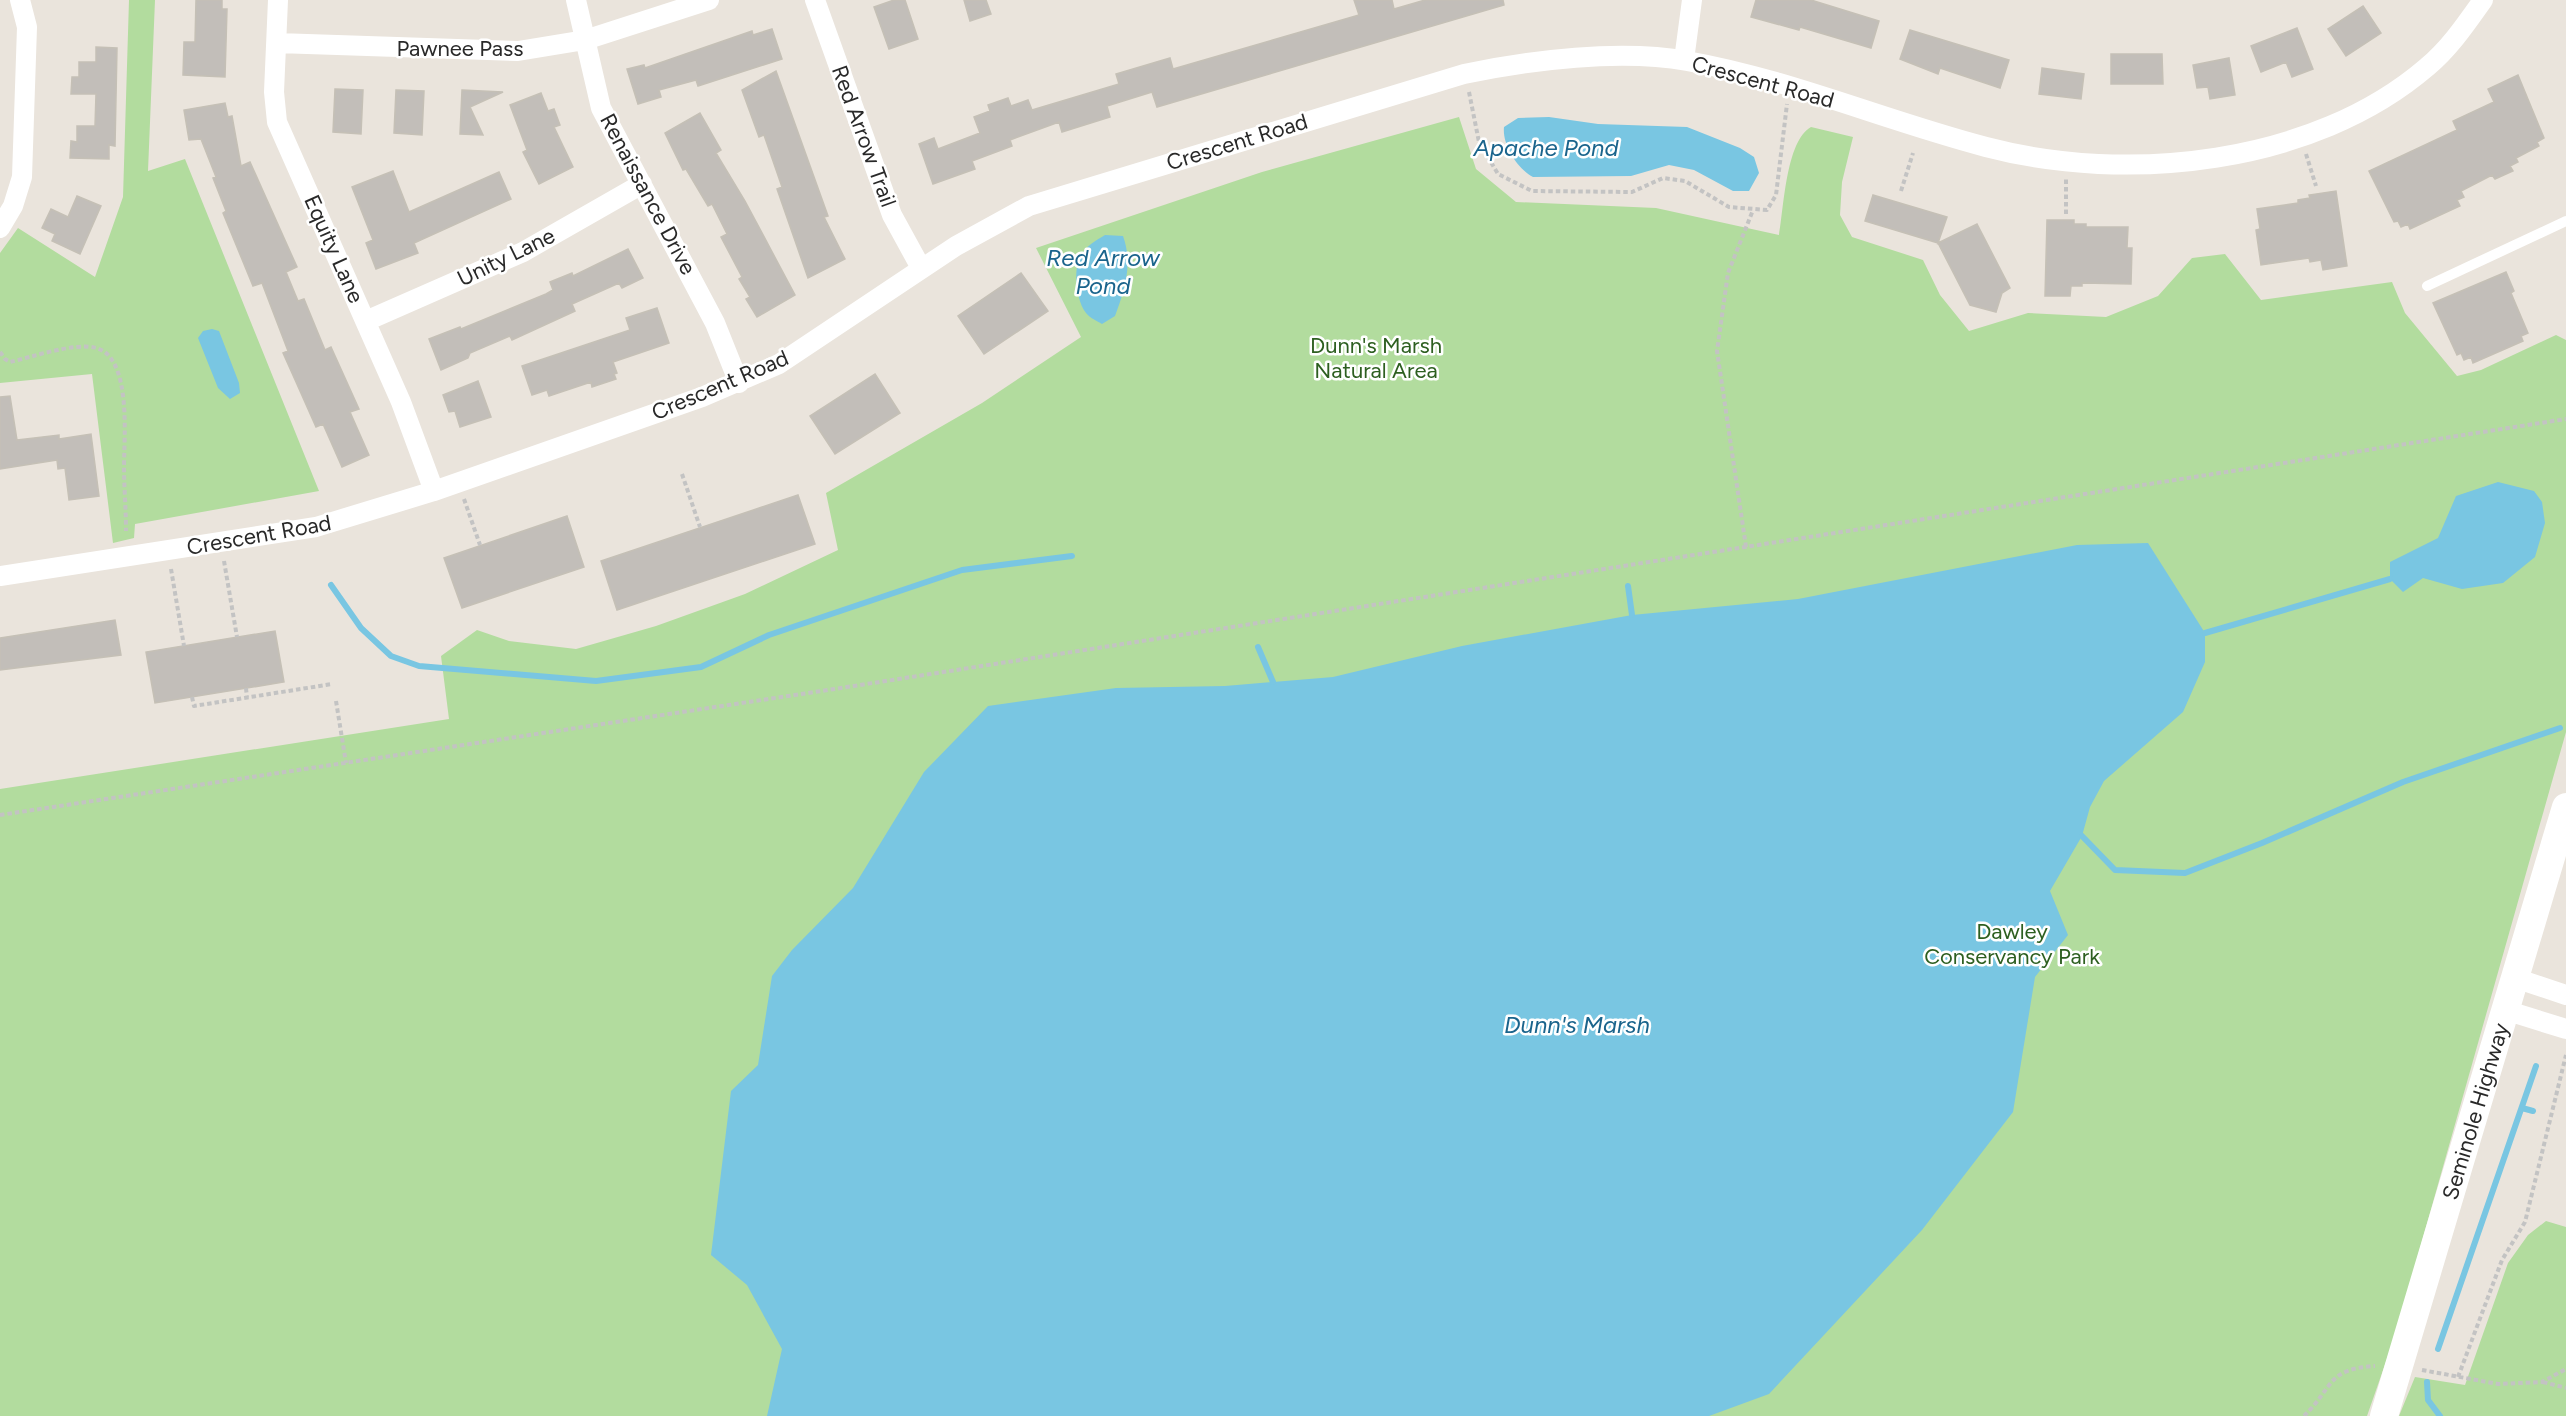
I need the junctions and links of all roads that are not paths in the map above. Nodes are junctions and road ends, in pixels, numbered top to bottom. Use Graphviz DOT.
graph roads {
  1 [pos="20,0"];
  2 [pos="278,0"];
  3 [pos="576,0"];
  4 [pos="709,0"];
  5 [pos="815,0"];
  6 [pos="1692,0"];
  7 [pos="2482,0"];
  8 [pos="585,40"];
  9 [pos="277,43"];
  10 [pos="1684,60"];
  11 [pos="642,184"];
  12 [pos="2566,221"];
  13 [pos="0,228"];
  14 [pos="921,268"];
  15 [pos="2427,286"];
  16 [pos="366,321"];
  17 [pos="739,383"];
  18 [pos="434,491"];
  19 [pos="0,576"];
  20 [pos="2566,807"];
  21 [pos="2515,978"];
  22 [pos="2566,995"];
  23 [pos="2505,1010"];
  24 [pos="2566,1029"];
  25 [pos="2384,1416"];
  1 -- 13 [label="street"];
  2 -- 9 [label="street, Equity Lane"];
  3 -- 8 [label="street, Renaissance Drive"];
  4 -- 8 [label="street, Pawnee Pass"];
  5 -- 14 [label="street, Red Arrow Trail"];
  6 -- 10 [label="street"];
  7 -- 10 [label="street, Crescent Road"];
  8 -- 9 [label="street, Pawnee Pass"];
  8 -- 11 [label="street, Renaissance Drive"];
  9 -- 16 [label="street, Equity Lane"];
  10 -- 14 [label="street, Crescent Road"];
  11 -- 16 [label="street, Unity Lane"];
  11 -- 17 [label="street, Renaissance Drive"];
  12 -- 15 [label="lane"];
  14 -- 17 [label="street, Crescent Road"];
  16 -- 18 [label="street, Equity Lane"];
  17 -- 18 [label="street, Crescent Road"];
  18 -- 19 [label="street, Crescent Road"];
  20 -- 21 [label="street, Seminole Highway"];
  21 -- 22 [label="street"];
  21 -- 23 [label="street, Seminole Highway"];
  23 -- 24 [label="street"];
  23 -- 25 [label="street, Seminole Highway"];
}
